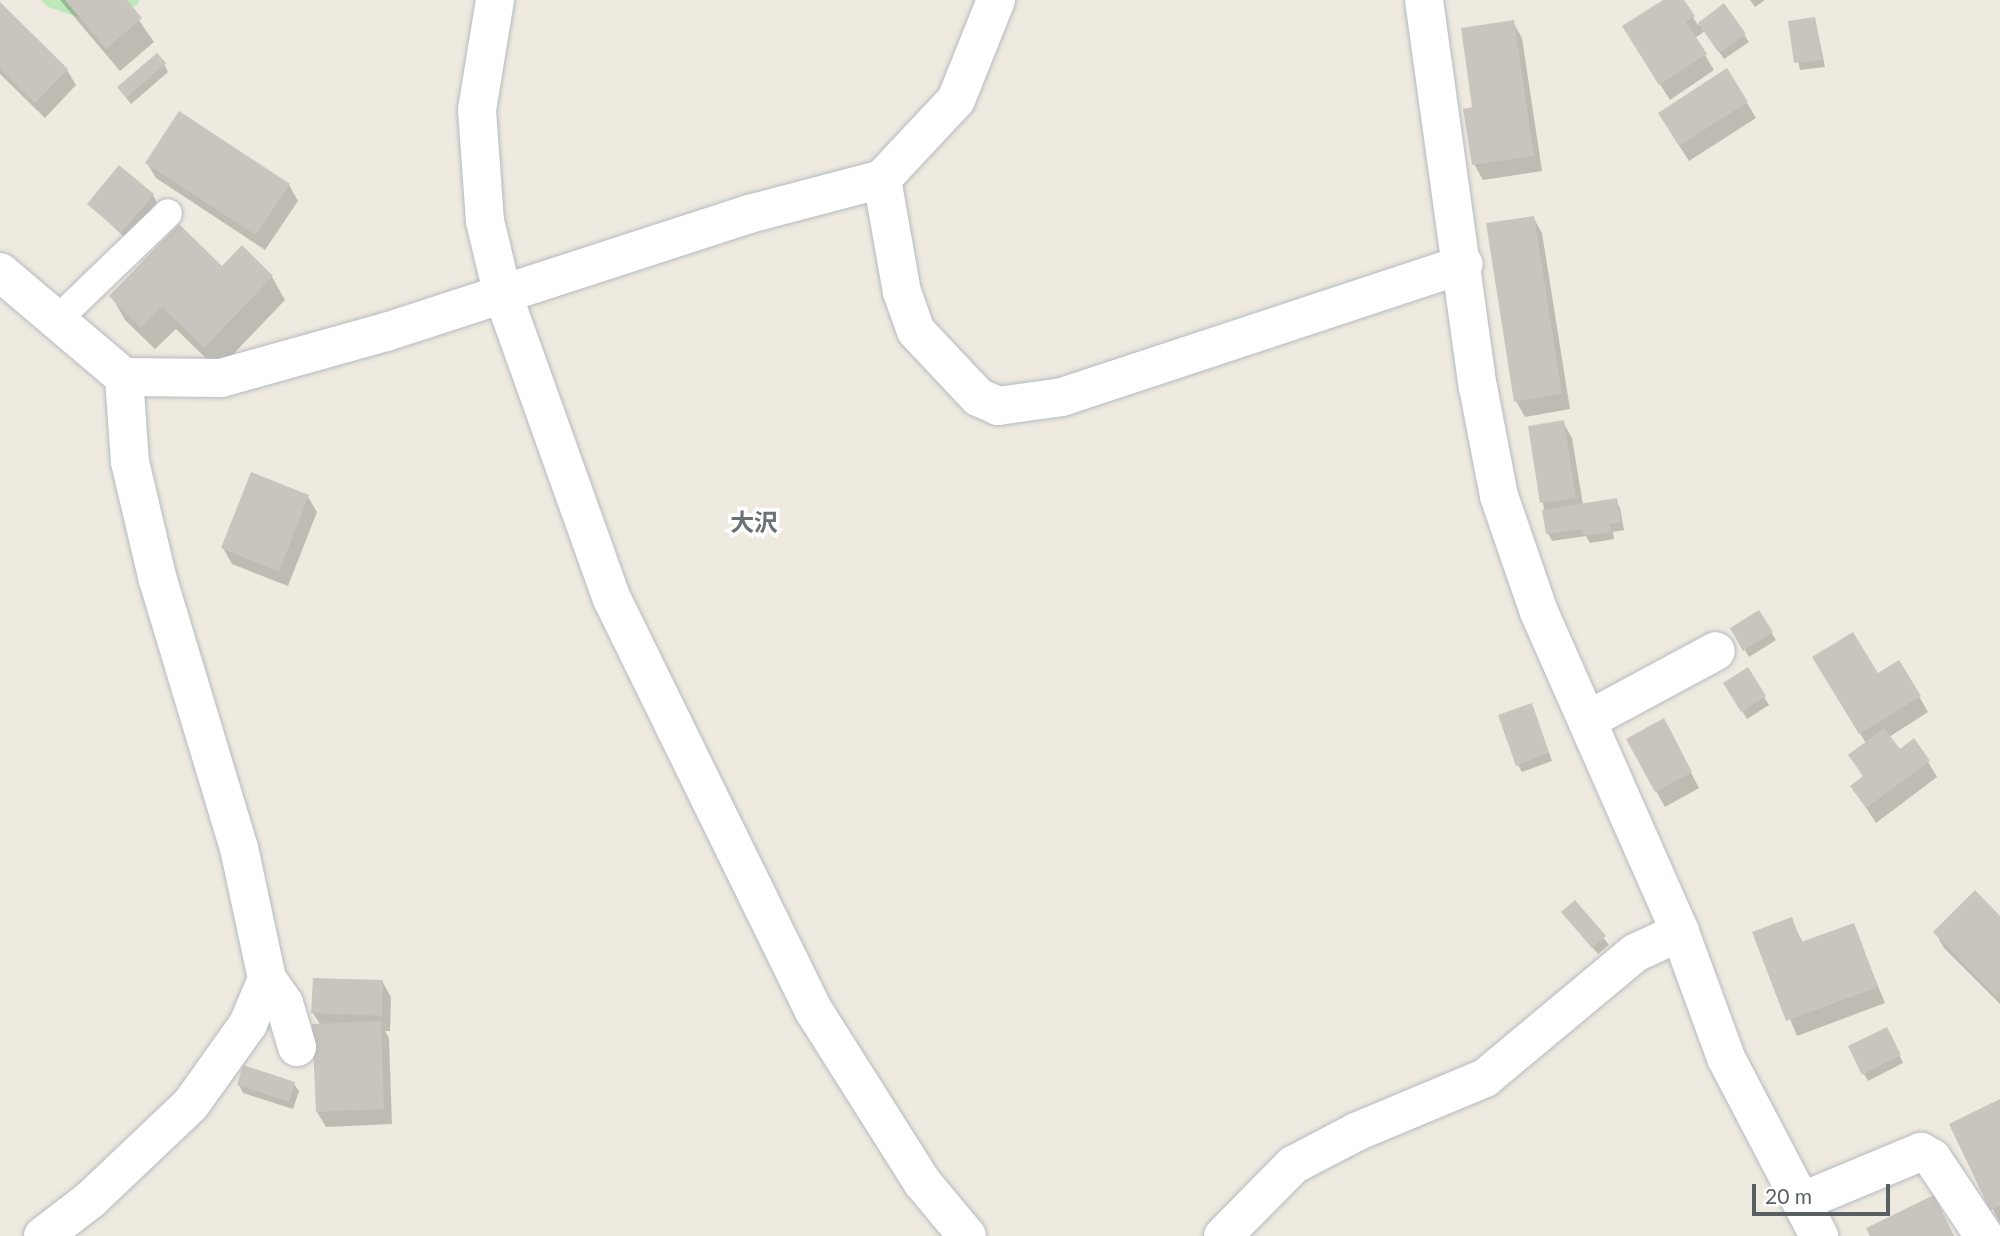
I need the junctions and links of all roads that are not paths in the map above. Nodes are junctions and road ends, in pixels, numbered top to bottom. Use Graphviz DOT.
graph roads {
  1 [pos="495,0"];
  2 [pos="996,0"];
  3 [pos="1424,0"];
  4 [pos="882,179"];
  5 [pos="168,213"];
  6 [pos="1464,264"];
  7 [pos="0,272"];
  8 [pos="502,292"];
  9 [pos="58,318"];
  10 [pos="124,377"];
  11 [pos="1716,651"];
  12 [pos="1588,720"];
  13 [pos="1680,932"];
  14 [pos="267,979"];
  15 [pos="297,1047"];
  16 [pos="1803,1201"];
  17 [pos="43,1236"];
  18 [pos="967,1236"];
  19 [pos="1223,1236"];
  20 [pos="1819,1236"];
  21 [pos="1984,1236"];
  1 -- 8 [label="street"];
  2 -- 4 [label="street"];
  3 -- 6 [label="street"];
  4 -- 6 [label="street"];
  4 -- 8 [label="street"];
  5 -- 9 [label="lane"];
  6 -- 12 [label="street"];
  7 -- 9 [label="street"];
  8 -- 10 [label="street"];
  8 -- 18 [label="street"];
  9 -- 10 [label="street"];
  10 -- 14 [label="street"];
  11 -- 12 [label="street"];
  12 -- 13 [label="street"];
  13 -- 16 [label="street"];
  13 -- 19 [label="street"];
  14 -- 15 [label="street"];
  14 -- 17 [label="street"];
  16 -- 20 [label="street"];
  16 -- 21 [label="street"];
}
